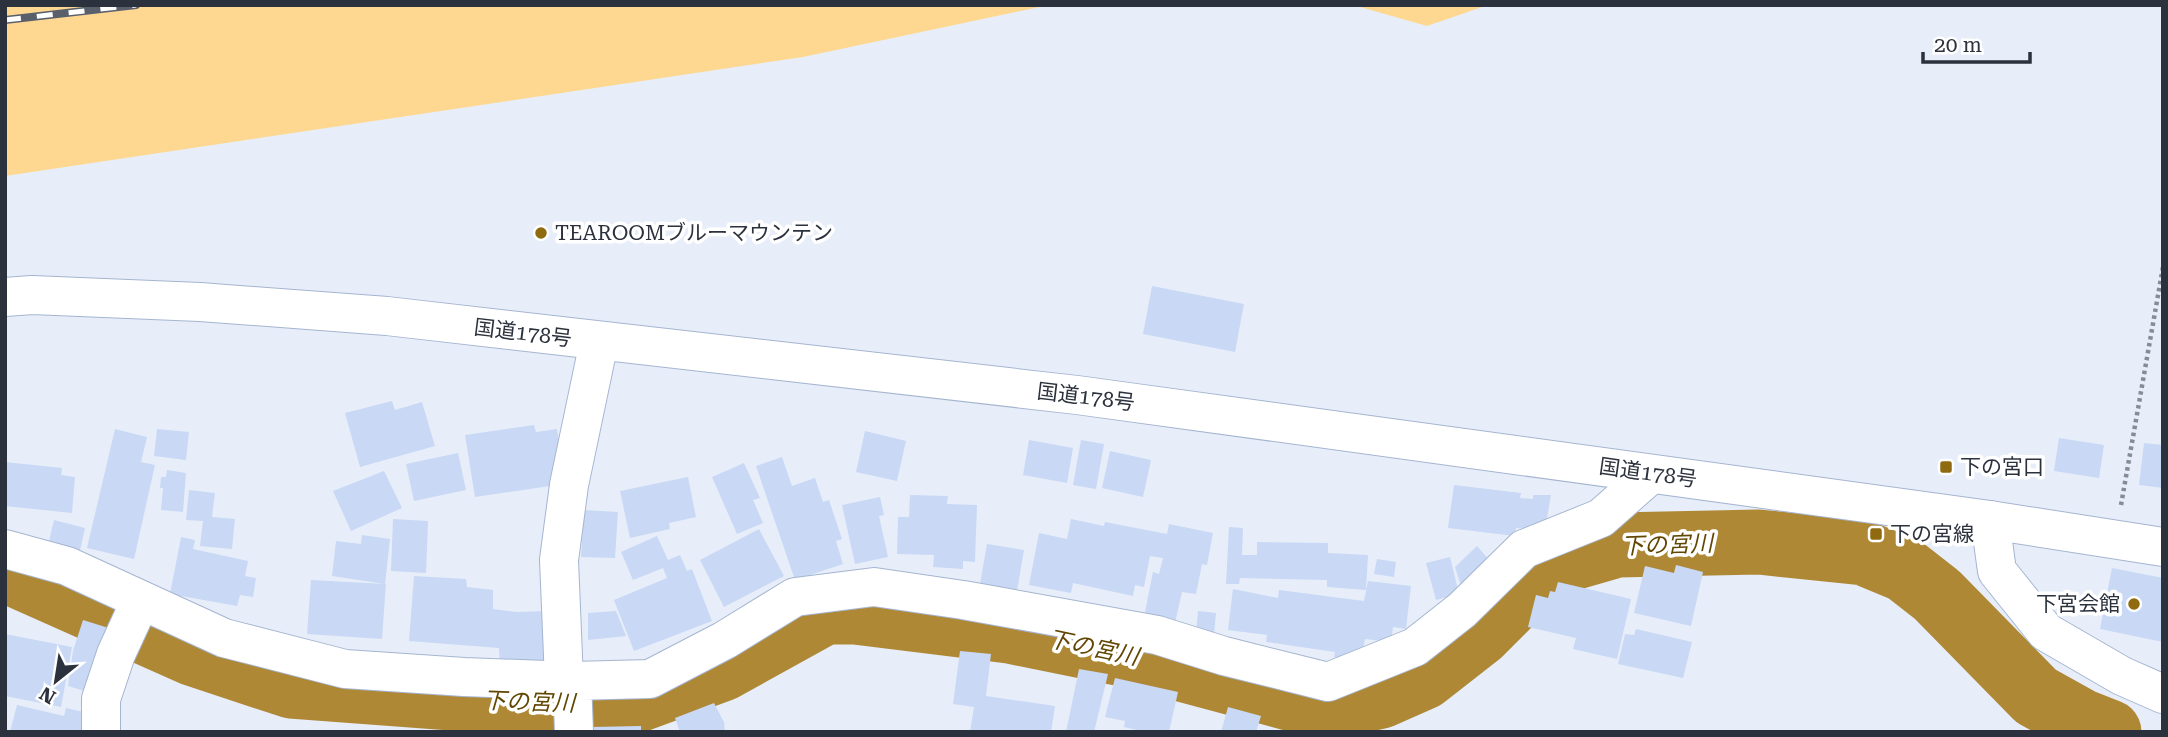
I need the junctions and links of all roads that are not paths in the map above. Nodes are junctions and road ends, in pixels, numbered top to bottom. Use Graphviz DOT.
graph roads {
  1 [pos="5,298"];
  2 [pos="599,342"];
  3 [pos="1651,474"];
  4 [pos="1990,520"];
  5 [pos="2163,547"];
  6 [pos="5,549"];
  7 [pos="140,602"];
  8 [pos="568,681"];
  9 [pos="2163,694"];
  10 [pos="101,732"];
  11 [pos="574,732"];
  1 -- 2 [label="main road, 国道178号"];
  2 -- 3 [label="main road, 国道178号"];
  2 -- 8 [label="main road"];
  3 -- 4 [label="main road, 国道178号"];
  3 -- 8 [label="main road"];
  4 -- 5 [label="main road, 国道178号"];
  4 -- 9 [label="main road"];
  6 -- 7 [label="main road"];
  7 -- 8 [label="main road"];
  7 -- 10 [label="main road"];
  8 -- 11 [label="main road"];
}
